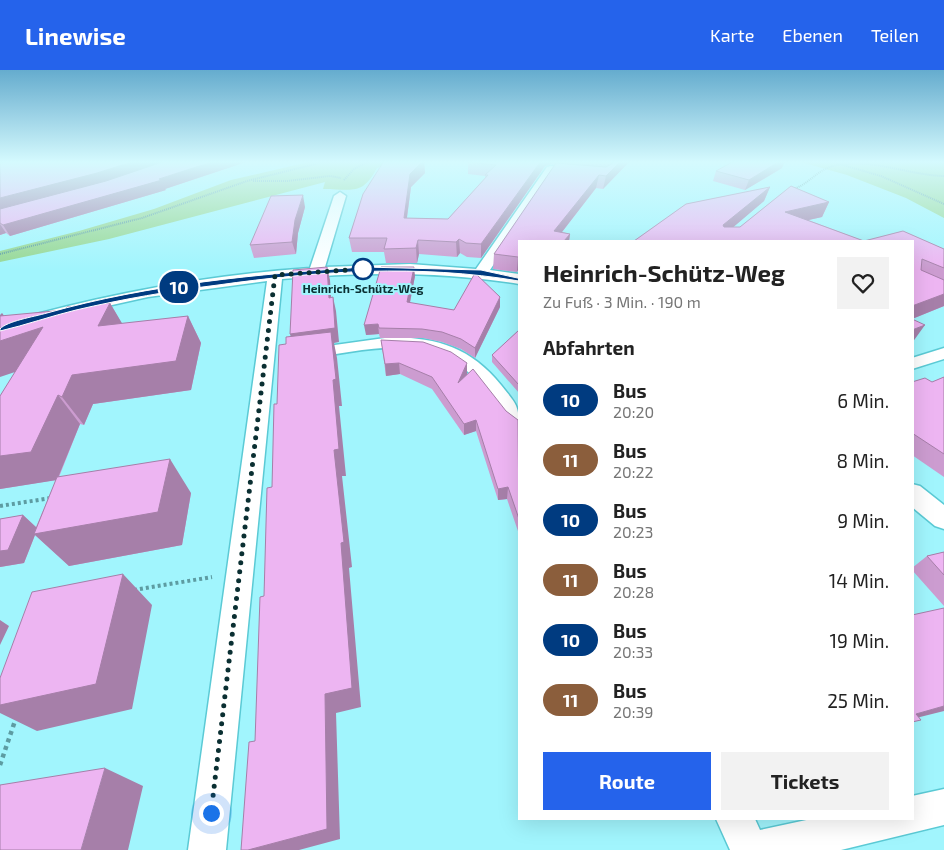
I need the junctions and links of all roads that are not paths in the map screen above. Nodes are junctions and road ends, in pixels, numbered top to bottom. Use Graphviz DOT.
graph roads {
  1 [pos="340,197"];
  2 [pos="532,197"];
  3 [pos="316,272"];
  4 [pos="481,272"];
  5 [pos="275,275"];
  6 [pos="518,279"];
  7 [pos="0,329"];
  8 [pos="944,353"];
  9 [pos="279,358"];
  10 [pos="914,363"];
  11 [pos="518,422"];
  12 [pos="914,495"];
  13 [pos="944,519"];
  14 [pos="944,807"];
  15 [pos="914,814"];
  16 [pos="735,820"];
  17 [pos="891,820"];
  18 [pos="207,850"];
  19 [pos="750,850"];
  20 [pos="755,850"];
  1 -- 3 [label="street"];
  2 -- 4 [label="street"];
  3 -- 4 [label="street"];
  3 -- 5 [label="street"];
  4 -- 6 [label="street"];
  5 -- 7 [label="street"];
  5 -- 9 [label="street"];
  8 -- 10 [label="street"];
  9 -- 11 [label="street"];
  9 -- 18 [label="street"];
  12 -- 13 [label="street"];
  14 -- 15 [label="street"];
  16 -- 19 [label="street"];
  17 -- 20 [label="street"];
}
